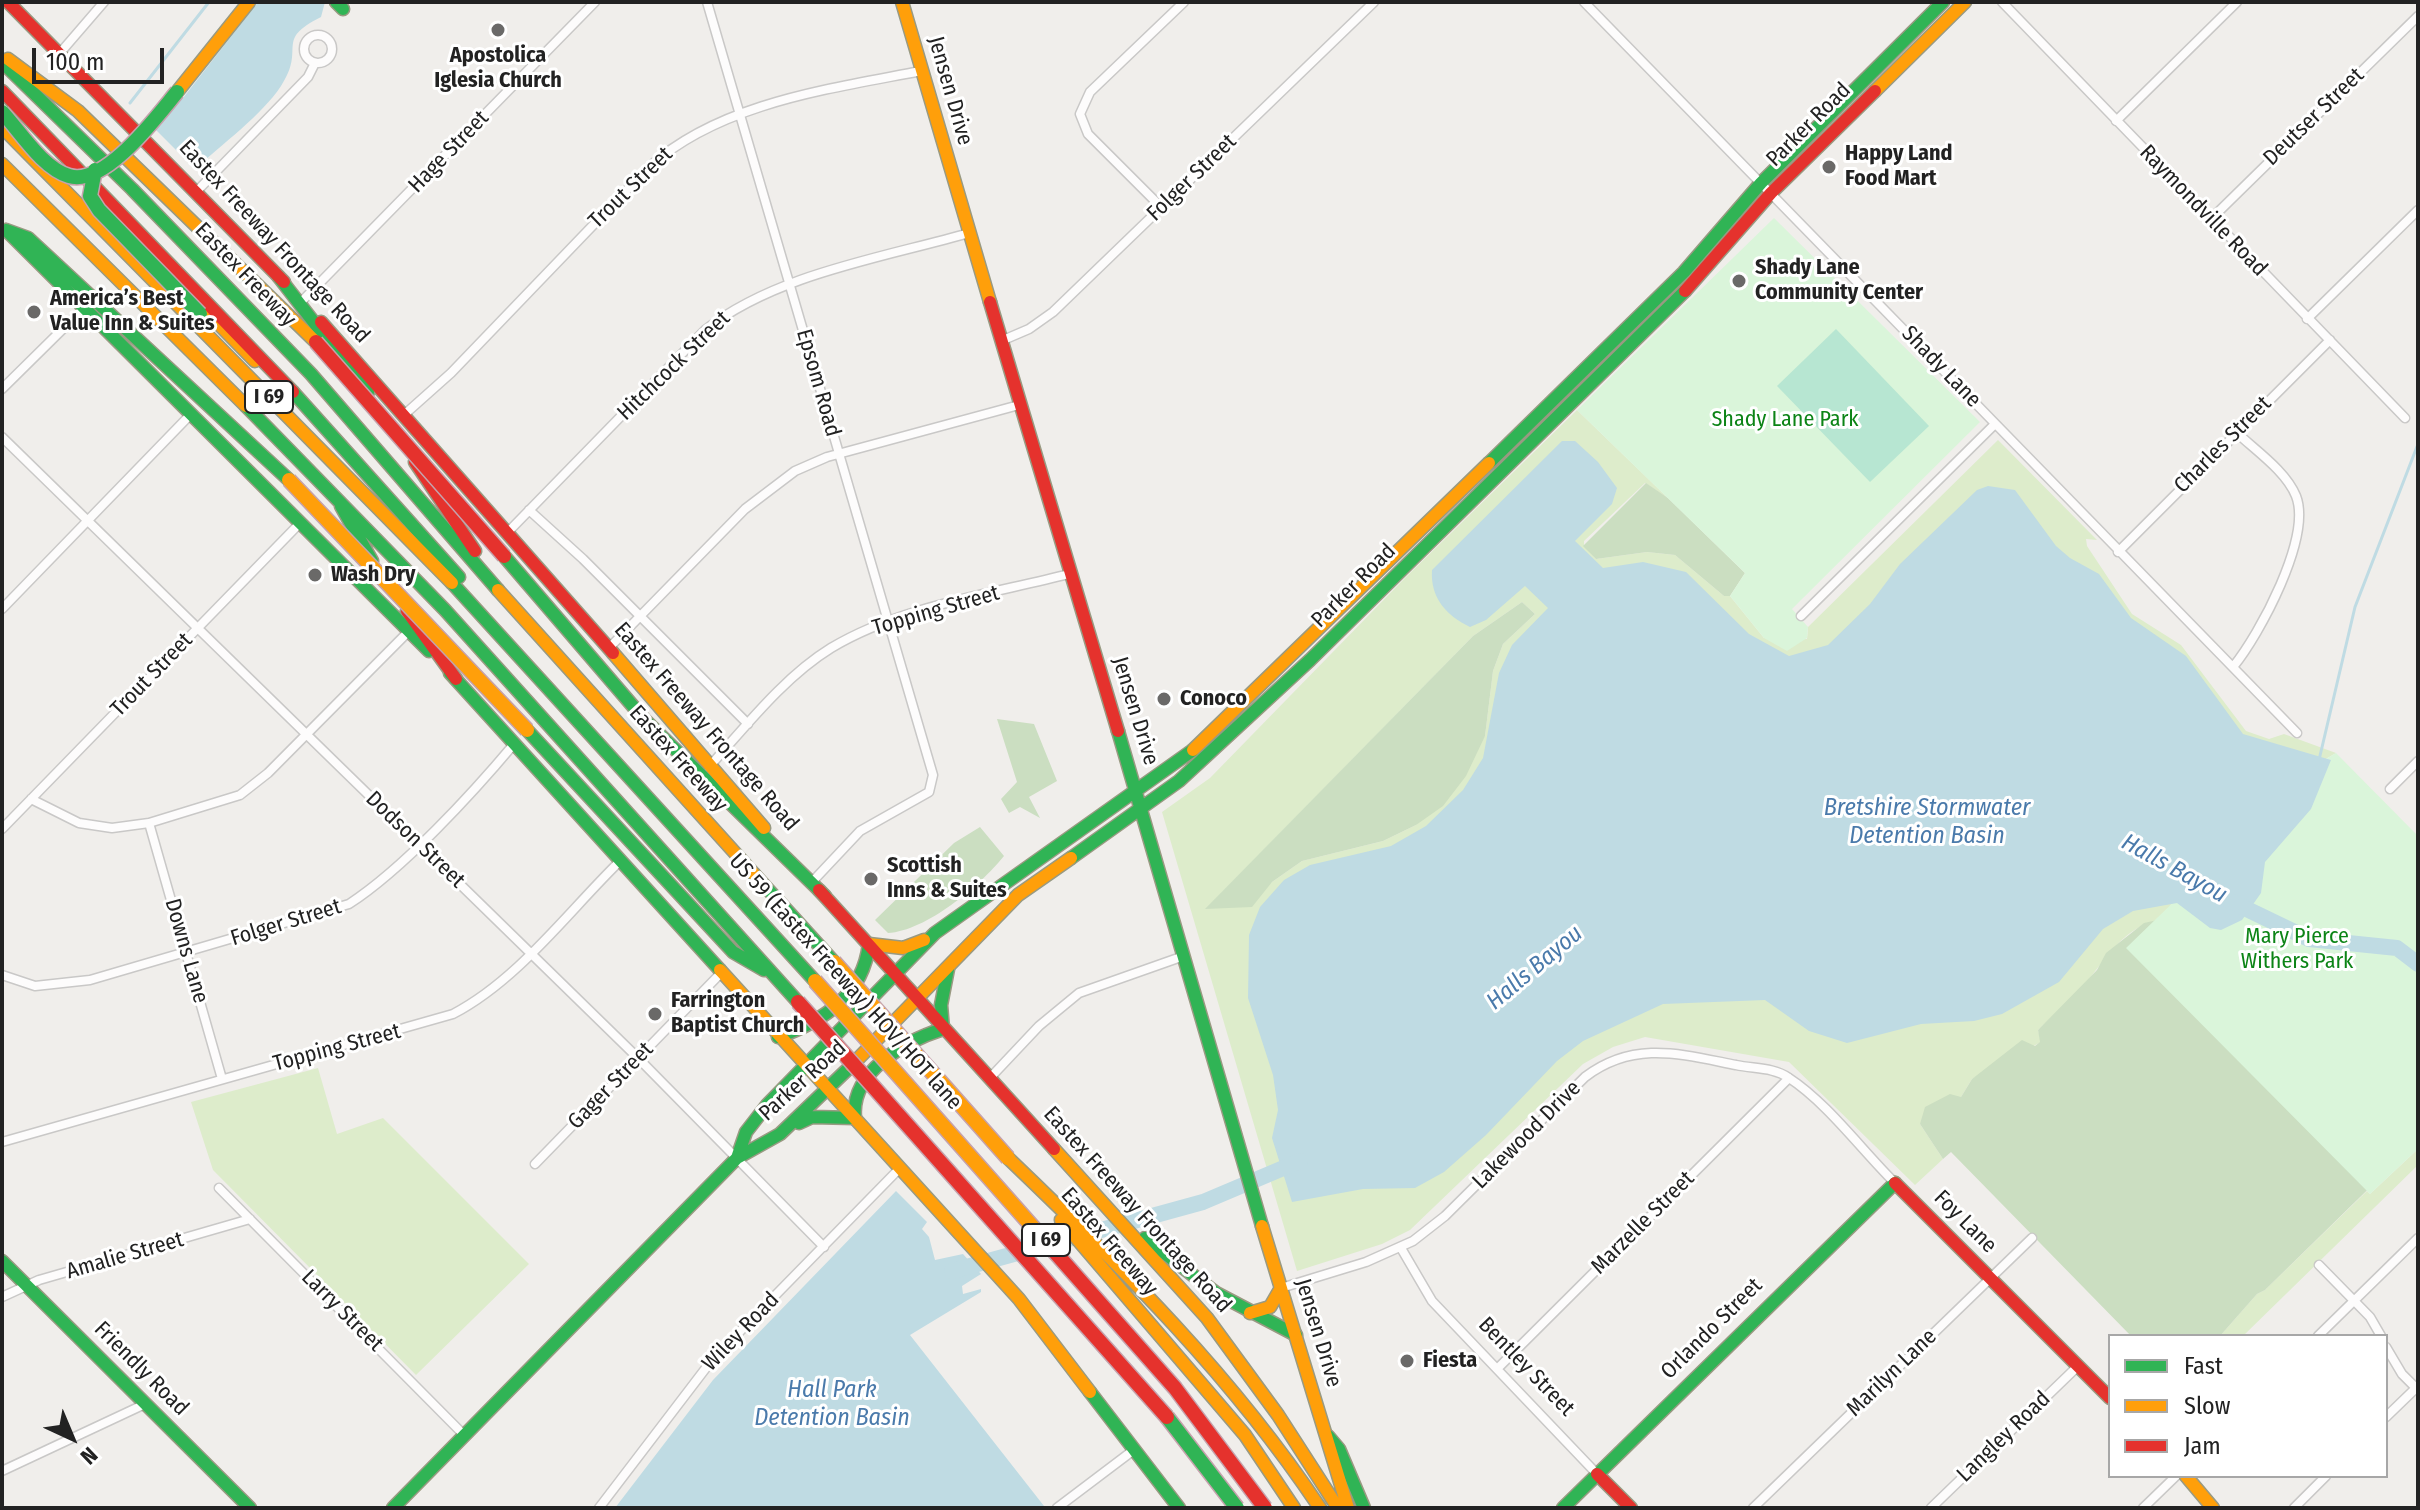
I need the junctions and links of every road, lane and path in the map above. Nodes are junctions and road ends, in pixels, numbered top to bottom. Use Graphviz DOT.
graph roads {
  1 [pos="8,2"];
  2 [pos="104,2"];
  3 [pos="239,2"];
  4 [pos="249,2"];
  5 [pos="595,2"];
  6 [pos="707,2"];
  7 [pos="902,2"];
  8 [pos="1184,2"];
  9 [pos="1374,2"];
  10 [pos="1584,2"];
  11 [pos="1943,2"];
  12 [pos="1965,2"];
  13 [pos="2002,2"];
  14 [pos="2237,2"];
  15 [pos="2418,16"];
  16 [pos="60,53"];
  17 [pos="2,55"];
  18 [pos="2,62"];
  19 [pos="315,63"];
  20 [pos="921,71"];
  21 [pos="1881,74"];
  22 [pos="174,90"];
  23 [pos="2,91"];
  24 [pos="2,105"];
  25 [pos="2,112"];
  26 [pos="739,115"];
  27 [pos="2116,121"];
  28 [pos="2,127"];
  29 [pos="2,164"];
  30 [pos="105,164"];
  31 [pos="92,177"];
  32 [pos="1766,188"];
  33 [pos="197,191"];
  34 [pos="1162,208"];
  35 [pos="2418,210"];
  36 [pos="2211,219"];
  37 [pos="4,228"];
  38 [pos="969,233"];
  39 [pos="278,276"];
  40 [pos="790,284"];
  41 [pos="302,301"];
  42 [pos="82,310"];
  43 [pos="202,312"];
  44 [pos="2307,319"];
  45 [pos="2330,340"];
  46 [pos="1001,341"];
  47 [pos="2,389"];
  48 [pos="1019,405"];
  49 [pos="405,414"];
  50 [pos="190,415"];
  51 [pos="1546,417"];
  52 [pos="2405,418"];
  53 [pos="1995,424"];
  54 [pos="2236,432"];
  55 [pos="2,437"];
  56 [pos="838,454"];
  57 [pos="335,495"];
  58 [pos="529,510"];
  59 [pos="1439,510"];
  60 [pos="88,520"];
  61 [pos="301,522"];
  62 [pos="1450,522"];
  63 [pos="508,532"];
  64 [pos="2118,552"];
  65 [pos="445,562"];
  66 [pos="1069,574"];
  67 [pos="457,588"];
  68 [pos="509,601"];
  69 [pos="1340,608"];
  70 [pos="2,609"];
  71 [pos="640,616"];
  72 [pos="1801,616"];
  73 [pos="1351,619"];
  74 [pos="888,621"];
  75 [pos="199,628"];
  76 [pos="410,630"];
  77 [pos="608,649"];
  78 [pos="2233,667"];
  79 [pos="534,669"];
  80 [pos="456,679"];
  81 [pos="748,724"];
  82 [pos="2297,733"];
  83 [pos="308,735"];
  84 [pos="514,744"];
  85 [pos="2418,761"];
  86 [pos="709,767"];
  87 [pos="2390,789"];
  88 [pos="31,799"];
  89 [pos="1140,800"];
  90 [pos="149,823"];
  91 [pos="2,829"];
  92 [pos="418,843"];
  93 [pos="619,862"];
  94 [pos="1008,881"];
  95 [pos="812,882"];
  96 [pos="1018,895"];
  97 [pos="825,896"];
  98 [pos="928,939"];
  99 [pos="869,944"];
  100 [pos="187,952"];
  101 [pos="530,953"];
  102 [pos="1181,957"];
  103 [pos="952,961"];
  104 [pos="895,973"];
  105 [pos="720,974"];
  106 [pos="2,975"];
  107 [pos="774,976"];
  108 [pos="917,1000"];
  109 [pos="943,1029"];
  110 [pos="778,1037"];
  111 [pos="638,1058"];
  112 [pos="805,1064"];
  113 [pos="1789,1078"];
  114 [pos="222,1079"];
  115 [pos="989,1079"];
  116 [pos="829,1089"];
  117 [pos="855,1118"];
  118 [pos="788,1128"];
  119 [pos="2,1142"];
  120 [pos="737,1158"];
  121 [pos="1008,1158"];
  122 [pos="535,1164"];
  123 [pos="898,1170"];
  124 [pos="1893,1181"];
  125 [pos="219,1188"];
  126 [pos="250,1219"];
  127 [pos="2032,1238"];
  128 [pos="2418,1238"];
  129 [pos="824,1247"];
  130 [pos="1401,1248"];
  131 [pos="2,1261"];
  132 [pos="2319,1265"];
  133 [pos="1176,1274"];
  134 [pos="1990,1278"];
  135 [pos="25,1286"];
  136 [pos="1281,1288"];
  137 [pos="2,1297"];
  138 [pos="2355,1300"];
  139 [pos="1249,1313"];
  140 [pos="2320,1334"];
  141 [pos="2380,1334"];
  142 [pos="1296,1335"];
  143 [pos="2388,1352"];
  144 [pos="2078,1366"];
  145 [pos="1497,1369"];
  146 [pos="2417,1389"];
  147 [pos="2108,1396"];
  148 [pos="145,1404"];
  149 [pos="2388,1415"];
  150 [pos="1326,1434"];
  151 [pos="464,1435"];
  152 [pos="1135,1449"];
  153 [pos="2,1471"];
  154 [pos="1597,1474"];
  155 [pos="2174,1478"];
  156 [pos="2188,1478"];
  157 [pos="2324,1478"];
  158 [pos="250,1508"];
  159 [pos="393,1508"];
  160 [pos="599,1508"];
  161 [pos="1057,1508"];
  162 [pos="1179,1508"];
  163 [pos="1237,1508"];
  164 [pos="1265,1508"];
  165 [pos="1294,1508"];
  166 [pos="1320,1508"];
  167 [pos="1338,1508"];
  168 [pos="1348,1508"];
  169 [pos="1364,1508"];
  170 [pos="1563,1508"];
  171 [pos="1631,1508"];
  172 [pos="1753,1508"];
  173 [pos="1931,1508"];
  174 [pos="2143,1508"];
  175 [pos="2213,1508"];
  176 [pos="2294,1508"];
  1 -- 16 [label="main road, Eastex Freeway Frontage Road"];
  2 -- 16 [label="street"];
  3 -- 22 [label="main road"];
  4 -- 22 [label="main road"];
  5 -- 41 [label="street, Hage Street"];
  6 -- 26 [label="street, Epsom Road"];
  7 -- 20 [label="main road, Jensen Drive"];
  8 -- 34 [label="street"];
  9 -- 34 [label="street, Folger Street"];
  10 -- 32 [label="street, Shady Lane"];
  11 -- 21 [label="main road, Parker Road"];
  12 -- 21 [label="main road, Parker Road"];
  13 -- 27 [label="street, Raymondville Road"];
  14 -- 27 [label="street"];
  15 -- 36 [label="street, Deutser Street"];
  16 -- 33 [label="main road, Eastex Freeway Frontage Road"];
  17 -- 97 [label="main road, bridge"];
  18 -- 68 [label="main road, Eastex Freeway / I 69"];
  19 -- 33 [label="street"];
  20 -- 26 [label="street, Trout Street"];
  20 -- 38 [label="main road, Jensen Drive"];
  21 -- 32 [label="main road, Parker Road"];
  22 -- 30 [label="main road"];
  23 -- 65 [label="main road, Eastex Freeway"];
  24 -- 30 [label="main road, bridge"];
  25 -- 31 [label="main road, bridge"];
  26 -- 40 [label="street, Epsom Road"];
  26 -- 49 [label="street, Trout Street"];
  27 -- 36 [label="street, Raymondville Road"];
  28 -- 67 [label="main road, US 59 (Eastex Freeway) HOV/HOT lane / I 69"];
  29 -- 57 [label="main road, I 69"];
  30 -- 31 [label="main road, bridge"];
  30 -- 43 [label="main road"];
  31 -- 43 [label="main road, bridge"];
  32 -- 51 [label="main road, Parker Road"];
  32 -- 53 [label="street, Shady Lane"];
  33 -- 39 [label="main road, Eastex Freeway Frontage Road"];
  34 -- 46 [label="street, Folger Street"];
  35 -- 44 [label="street"];
  36 -- 44 [label="street, Raymondville Road"];
  37 -- 42 [label="main road"];
  37 -- 107 [label="main road, bridge"];
  38 -- 40 [label="street, Hitchcock Street"];
  38 -- 46 [label="main road, Jensen Drive"];
  39 -- 41 [label="main road, Eastex Freeway Frontage Road"];
  39 -- 68 [label="main road"];
  40 -- 56 [label="street, Epsom Road"];
  40 -- 58 [label="street, Hitchcock Street"];
  41 -- 49 [label="main road, Eastex Freeway Frontage Road"];
  42 -- 47 [label="street"];
  42 -- 50 [label="main road"];
  43 -- 65 [label="main road"];
  43 -- 67 [label="main road"];
  44 -- 45 [label="street, Raymondville Road"];
  45 -- 52 [label="street, Raymondville Road"];
  45 -- 54 [label="street, Charles Street"];
  46 -- 48 [label="main road, Jensen Drive"];
  48 -- 56 [label="street"];
  48 -- 66 [label="main road, Jensen Drive"];
  49 -- 63 [label="main road, Eastex Freeway Frontage Road"];
  50 -- 60 [label="street"];
  50 -- 61 [label="main road"];
  51 -- 59 [label="main road, Parker Road"];
  51 -- 62 [label="main road, Parker Road"];
  53 -- 64 [label="street, Shady Lane"];
  53 -- 72 [label="street"];
  54 -- 64 [label="street, Charles Street"];
  54 -- 78 [label="street"];
  55 -- 60 [label="street, Dodson Street"];
  56 -- 71 [label="street"];
  56 -- 74 [label="street, Epsom Road"];
  57 -- 80 [label="main road"];
  57 -- 107 [label="main road, I 69"];
  58 -- 63 [label="street, Hitchcock Street"];
  58 -- 71 [label="street"];
  59 -- 62 [label="main road"];
  59 -- 69 [label="main road, Parker Road"];
  60 -- 70 [label="street"];
  60 -- 75 [label="street, Dodson Street"];
  61 -- 75 [label="street, Trout Street"];
  61 -- 76 [label="main road"];
  62 -- 73 [label="main road, Parker Road"];
  63 -- 77 [label="main road, Eastex Freeway Frontage Road"];
  64 -- 78 [label="street, Shady Lane"];
  65 -- 79 [label="main road, Eastex Freeway"];
  66 -- 74 [label="street, Topping Street"];
  66 -- 89 [label="main road, Jensen Drive"];
  67 -- 79 [label="main road, US 59 (Eastex Freeway) HOV/HOT lane / I 69"];
  68 -- 121 [label="main road, Eastex Freeway / I 69, bridge"];
  69 -- 73 [label="main road"];
  69 -- 89 [label="main road, Parker Road"];
  71 -- 77 [label="street"];
  71 -- 81 [label="street"];
  73 -- 89 [label="main road, Parker Road"];
  74 -- 81 [label="street, Topping Street"];
  74 -- 95 [label="street, Epsom Road"];
  75 -- 83 [label="street, Dodson Street"];
  75 -- 88 [label="street, Trout Street"];
  76 -- 80 [label="main road"];
  76 -- 83 [label="street"];
  77 -- 86 [label="main road, Eastex Freeway Frontage Road"];
  78 -- 82 [label="street, Shady Lane"];
  79 -- 164 [label="main road, US 59 (Eastex Freeway) HOV/HOT lane / I 69, bridge"];
  80 -- 84 [label="main road"];
  81 -- 86 [label="street, Topping Street"];
  83 -- 90 [label="street"];
  83 -- 92 [label="street, Dodson Street"];
  84 -- 92 [label="street, Folger Street"];
  84 -- 93 [label="main road"];
  85 -- 87 [label="street"];
  86 -- 95 [label="main road, Eastex Freeway Frontage Road"];
  88 -- 90 [label="street"];
  88 -- 91 [label="street, Trout Street"];
  89 -- 94 [label="main road, Parker Road"];
  89 -- 96 [label="main road, Parker Road"];
  89 -- 102 [label="main road, Jensen Drive"];
  90 -- 100 [label="street, Downs Lane"];
  92 -- 100 [label="street, Folger Street"];
  92 -- 101 [label="street, Dodson Street"];
  93 -- 101 [label="street, Topping Street"];
  93 -- 105 [label="main road"];
  94 -- 96 [label="main road"];
  94 -- 98 [label="main road, Parker Road"];
  95 -- 97 [label="main road, Eastex Freeway Frontage Road"];
  96 -- 103 [label="main road, Parker Road"];
  97 -- 99 [label="main road, Eastex Freeway Frontage Road"];
  98 -- 99 [label="main road"];
  98 -- 104 [label="main road, Parker Road"];
  99 -- 104 [label="main road, Eastex Freeway Frontage Road"];
  99 -- 110 [label="main road"];
  100 -- 106 [label="street, Folger Street"];
  100 -- 114 [label="street, Downs Lane"];
  101 -- 111 [label="street, Dodson Street"];
  101 -- 114 [label="street, Topping Street"];
  102 -- 115 [label="street"];
  102 -- 136 [label="main road, Jensen Drive"];
  103 -- 108 [label="main road, Parker Road"];
  103 -- 109 [label="main road"];
  104 -- 108 [label="main road, Eastex Freeway Frontage Road"];
  104 -- 112 [label="main road, Parker Road"];
  105 -- 110 [label="main road"];
  105 -- 111 [label="street, Gager Street"];
  107 -- 163 [label="main road, I 69, bridge"];
  108 -- 109 [label="main road, Eastex Freeway Frontage Road"];
  108 -- 116 [label="main road, Parker Road"];
  109 -- 115 [label="main road, Eastex Freeway Frontage Road"];
  109 -- 117 [label="main road"];
  110 -- 112 [label="main road"];
  111 -- 120 [label="street, Dodson Street"];
  111 -- 122 [label="street, Gager Street"];
  112 -- 116 [label="main road"];
  112 -- 120 [label="main road, Parker Road"];
  113 -- 124 [label="street, Foy Lane"];
  113 -- 130 [label="street, Lakewood Drive"];
  113 -- 145 [label="street, Marzelle Street"];
  114 -- 119 [label="street, Topping Street"];
  115 -- 133 [label="main road, Eastex Freeway Frontage Road"];
  116 -- 117 [label="main road"];
  116 -- 118 [label="main road, Parker Road"];
  117 -- 118 [label="main road"];
  117 -- 123 [label="main road"];
  118 -- 120 [label="main road, Parker Road"];
  120 -- 129 [label="street, Dodson Street"];
  120 -- 151 [label="main road, Parker Road"];
  121 -- 165 [label="main road, Eastex Freeway / I 69"];
  121 -- 166 [label="main road"];
  123 -- 129 [label="street, Wiley Road"];
  123 -- 152 [label="main road"];
  124 -- 134 [label="main road, Foy Lane"];
  124 -- 154 [label="main road, Orlando Street"];
  125 -- 126 [label="street, Larry Street"];
  126 -- 135 [label="street, Amalie Street"];
  126 -- 151 [label="street, Larry Street"];
  127 -- 134 [label="street, Marilyn Lane"];
  128 -- 138 [label="street"];
  129 -- 160 [label="street, Wiley Road"];
  130 -- 136 [label="street, Lakewood Drive"];
  130 -- 145 [label="street, Bentley Street"];
  131 -- 135 [label="main road, Friendly Road"];
  132 -- 138 [label="street"];
  133 -- 139 [label="main road"];
  133 -- 167 [label="main road, Eastex Freeway Frontage Road"];
  134 -- 144 [label="main road, Foy Lane"];
  134 -- 172 [label="street, Marilyn Lane"];
  135 -- 137 [label="street, Amalie Street"];
  135 -- 148 [label="main road, Friendly Road"];
  136 -- 139 [label="main road"];
  136 -- 142 [label="main road, Jensen Drive"];
  138 -- 140 [label="street"];
  138 -- 141 [label="street"];
  139 -- 142 [label="main road"];
  142 -- 150 [label="main road, Jensen Drive"];
  143 -- 146 [label="street"];
  144 -- 147 [label="main road, Foy Lane"];
  144 -- 173 [label="street, Langley Road"];
  145 -- 154 [label="street, Bentley Street"];
  146 -- 149 [label="street"];
  148 -- 153 [label="street"];
  148 -- 158 [label="main road, Friendly Road"];
  150 -- 168 [label="main road, Jensen Drive"];
  150 -- 169 [label="main road, Jensen Drive"];
  151 -- 159 [label="main road, Parker Road"];
  152 -- 161 [label="street"];
  152 -- 162 [label="main road"];
  154 -- 170 [label="main road, Orlando Street"];
  154 -- 171 [label="main road, Bentley Street"];
  155 -- 174 [label="street"];
  156 -- 175 [label="main road"];
  157 -- 176 [label="street"];
}
